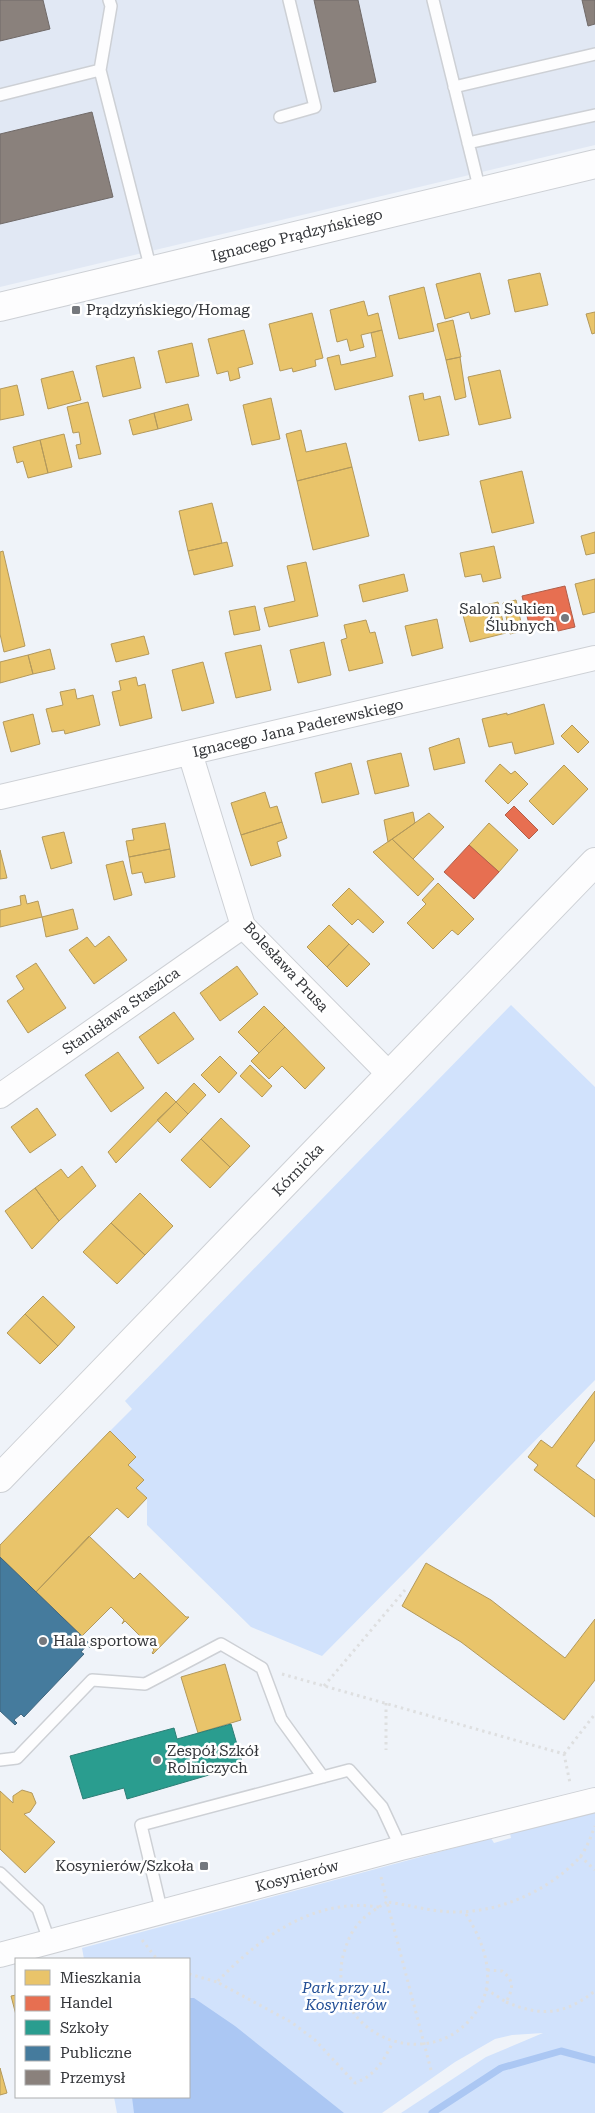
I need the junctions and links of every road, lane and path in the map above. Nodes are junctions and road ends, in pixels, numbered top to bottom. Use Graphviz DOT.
graph roads {
  1 [pos="109,0"];
  2 [pos="290,0"];
  3 [pos="433,0"];
  4 [pos="595,54"];
  5 [pos="100,70"];
  6 [pos="454,87"];
  7 [pos="0,95"];
  8 [pos="595,115"];
  9 [pos="280,117"];
  10 [pos="468,143"];
  11 [pos="595,164"];
  12 [pos="480,192"];
  13 [pos="151,270"];
  14 [pos="0,307"];
  15 [pos="595,658"];
  16 [pos="190,753"];
  17 [pos="0,797"];
  18 [pos="595,862"];
  19 [pos="243,926"];
  20 [pos="390,1075"];
  21 [pos="0,1096"];
  22 [pos="0,1478"];
  23 [pos="405,1590"];
  24 [pos="262,1668"];
  25 [pos="324,1686"];
  26 [pos="386,1703"];
  27 [pos="595,1714"];
  28 [pos="386,1750"];
  29 [pos="564,1754"];
  30 [pos="0,1760"];
  31 [pos="324,1777"];
  32 [pos="585,1803"];
  33 [pos="595,1826"];
  34 [pos="401,1848"];
  35 [pos="580,1856"];
  36 [pos="595,1870"];
  37 [pos="0,1873"];
  38 [pos="388,1902"];
  39 [pos="380,1907"];
  40 [pos="464,1911"];
  41 [pos="162,1913"];
  42 [pos="50,1942"];
  43 [pos="0,1955"];
  44 [pos="487,1970"];
  45 [pos="190,1974"];
  46 [pos="217,1982"];
  47 [pos="486,1989"];
  48 [pos="595,1991"];
  49 [pos="506,2002"];
  50 [pos="393,2042"];
  51 [pos="425,2045"];
  52 [pos="431,2070"];
  1 -- 5 [label="lane"];
  2 -- 9 [label="lane"];
  3 -- 6 [label="lane"];
  4 -- 6 [label="lane"];
  5 -- 7 [label="lane"];
  5 -- 13 [label="lane"];
  6 -- 10 [label="lane"];
  8 -- 10 [label="lane"];
  10 -- 12 [label="lane"];
  11 -- 12 [label="street, Ignacego Prądzyńskiego"];
  12 -- 13 [label="street, Ignacego Prądzyńskiego"];
  13 -- 14 [label="street, Ignacego Prądzyńskiego"];
  15 -- 16 [label="street, Ignacego Jana Paderewskiego"];
  16 -- 17 [label="street, Ignacego Jana Paderewskiego"];
  16 -- 19 [label="street, Bolesława Prusa"];
  18 -- 20 [label="street, Kórnicka"];
  19 -- 20 [label="street, Bolesława Prusa"];
  19 -- 21 [label="street, Stanisława Staszica"];
  20 -- 22 [label="street, Kórnicka"];
  23 -- 25 [label="path"];
  24 -- 25 [label="path"];
  24 -- 30 [label="lane"];
  24 -- 31 [label="lane"];
  25 -- 26 [label="path"];
  26 -- 28 [label="path"];
  26 -- 29 [label="path"];
  27 -- 29 [label="path"];
  29 -- 32 [label="path"];
  31 -- 34 [label="lane"];
  31 -- 41 [label="lane"];
  32 -- 34 [label="street, Kosynierów"];
  33 -- 35 [label="path"];
  34 -- 41 [label="street, Kosynierów"];
  35 -- 36 [label="path"];
  35 -- 40 [label="path"];
  37 -- 42 [label="lane"];
  38 -- 39 [label="path"];
  38 -- 40 [label="path"];
  38 -- 51 [label="path"];
  39 -- 46 [label="path"];
  39 -- 50 [label="path"];
  40 -- 44 [label="path"];
  41 -- 42 [label="street, Kosynierów"];
  42 -- 43 [label="street, Kosynierów"];
  44 -- 47 [label="path"];
  44 -- 49 [label="path"];
  45 -- 46 [label="path"];
  46 -- 50 [label="path"];
  47 -- 49 [label="path"];
  47 -- 51 [label="path"];
  48 -- 49 [label="path"];
  50 -- 51 [label="path"];
  51 -- 52 [label="path"];
}
